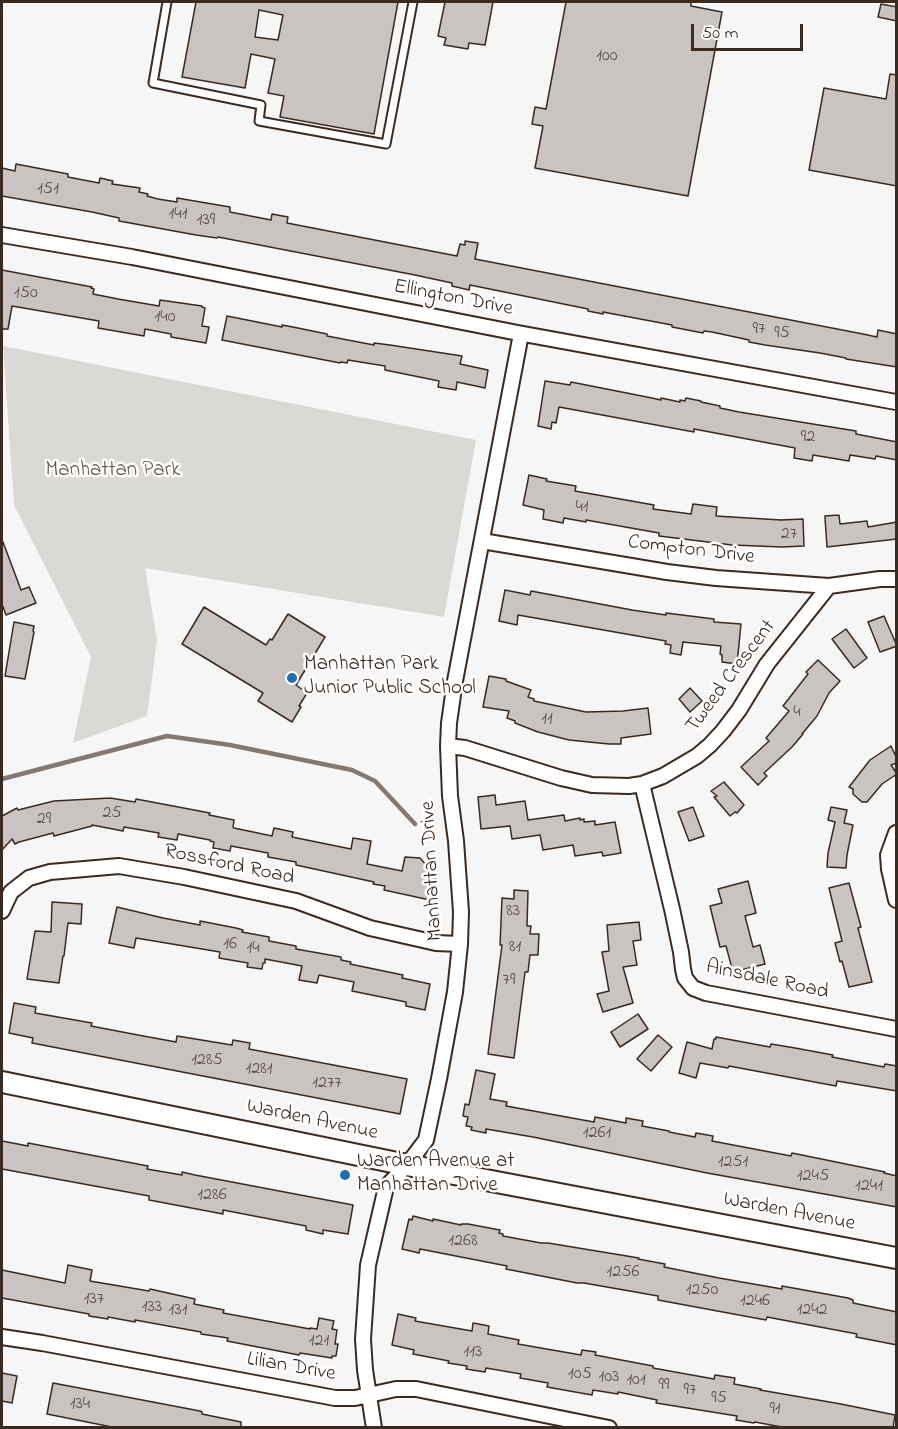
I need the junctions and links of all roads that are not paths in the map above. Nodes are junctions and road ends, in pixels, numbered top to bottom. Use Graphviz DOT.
graph roads {
  1 [pos="167,2"];
  2 [pos="413,2"];
  3 [pos="2,234"];
  4 [pos="521,334"];
  5 [pos="897,402"];
  6 [pos="482,541"];
  7 [pos="897,579"];
  8 [pos="829,586"];
  9 [pos="448,746"];
  10 [pos="642,784"];
  11 [pos="897,833"];
  12 [pos="897,900"];
  13 [pos="2,911"];
  14 [pos="460,944"];
  15 [pos="897,1029"];
  16 [pos="2,1082"];
  17 [pos="406,1165"];
  18 [pos="897,1258"];
  19 [pos="2,1337"];
  20 [pos="369,1395"];
  21 [pos="374,1428"];
  22 [pos="609,1428"];
  1 -- 2 [label="lane"];
  3 -- 4 [label="street, Ellington Drive"];
  4 -- 5 [label="street, Ellington Drive"];
  4 -- 6 [label="street, Manhattan Drive"];
  6 -- 8 [label="street, Compton Drive"];
  6 -- 9 [label="street, Manhattan Drive"];
  7 -- 8 [label="street, Compton Drive"];
  8 -- 10 [label="street, Tweed Crescent"];
  9 -- 10 [label="street, Tweed Crescent"];
  9 -- 14 [label="street, Manhattan Drive"];
  10 -- 15 [label="street, Ainsdale Road"];
  11 -- 12 [label="street"];
  13 -- 14 [label="street, Rossford Road"];
  14 -- 17 [label="street, Manhattan Drive"];
  16 -- 17 [label="main road, Warden Avenue"];
  17 -- 18 [label="main road, Warden Avenue"];
  17 -- 20 [label="street, Manhattan Drive"];
  19 -- 20 [label="street, Lilian Drive"];
  20 -- 21 [label="street, Manhattan Drive"];
  20 -- 22 [label="street, Lilian Drive"];
}
